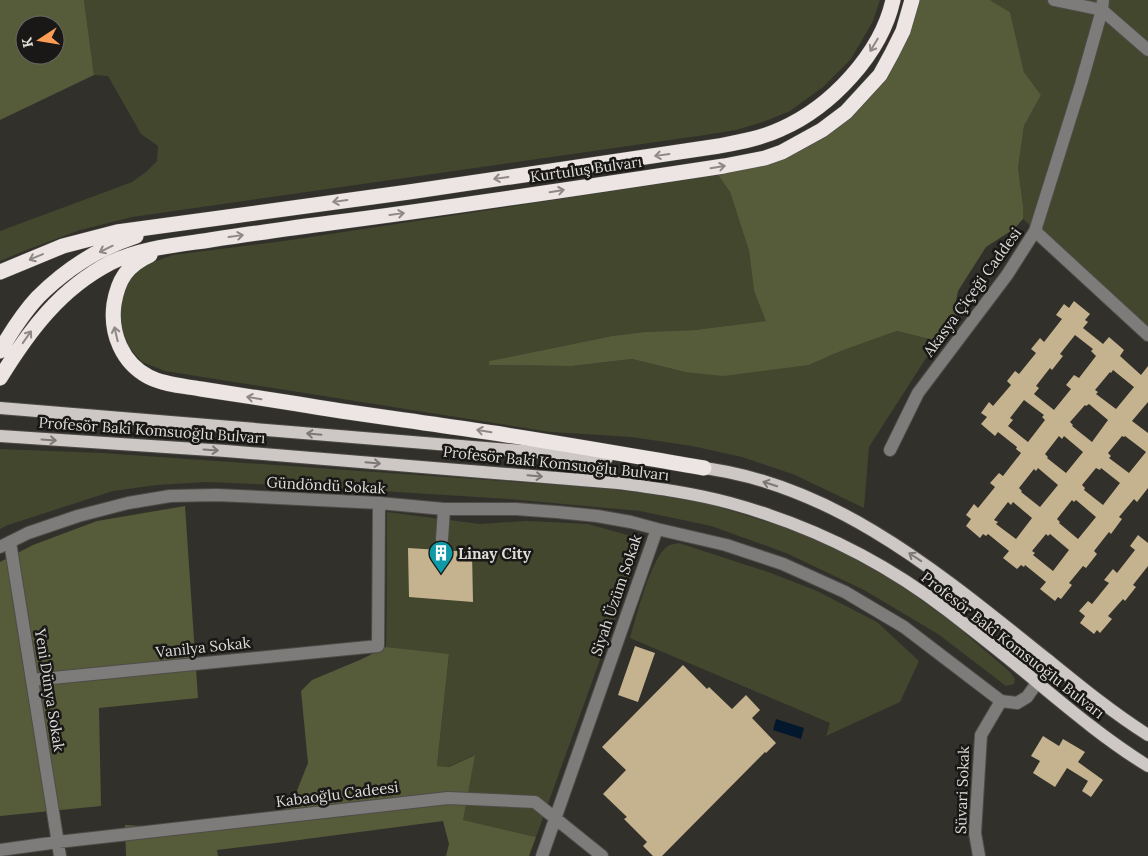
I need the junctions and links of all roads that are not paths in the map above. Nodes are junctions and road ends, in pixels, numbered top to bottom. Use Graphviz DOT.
graph roads {
  1 [pos="893,0"];
  2 [pos="912,0"];
  3 [pos="1054,0"];
  4 [pos="1103,5"];
  5 [pos="1148,50"];
  6 [pos="185,222"];
  7 [pos="1035,230"];
  8 [pos="187,243"];
  9 [pos="0,272"];
  10 [pos="1148,335"];
  11 [pos="0,351"];
  12 [pos="0,378"];
  13 [pos="4,408"];
  14 [pos="0,436"];
  15 [pos="890,450"];
  16 [pos="704,468"];
  17 [pos="380,503"];
  18 [pos="444,510"];
  19 [pos="656,529"];
  20 [pos="442,539"];
  21 [pos="5,545"];
  22 [pos="32,680"];
  23 [pos="1038,683"];
  24 [pos="1001,701"];
  25 [pos="1148,735"];
  26 [pos="1148,766"];
  27 [pos="555,818"];
  28 [pos="58,842"];
  29 [pos="0,850"];
  30 [pos="60,856"];
  31 [pos="542,856"];
  32 [pos="602,856"];
  33 [pos="978,856"];
  1 -- 6 [label="highway, Kurtuluş Bulvarı, one-way"];
  8 -- 2 [label="highway, Kurtuluş Bulvarı, one-way"];
  3 -- 4 [label="street"];
  4 -- 5 [label="street"];
  4 -- 7 [label="street, Akasya Çiçeği Caddesi"];
  6 -- 9 [label="highway, one-way"];
  6 -- 11 [label="highway, one-way"];
  7 -- 10 [label="street"];
  7 -- 15 [label="street, Akasya Çiçeği Caddesi"];
  12 -- 8 [label="highway, one-way"];
  16 -- 8 [label="highway, one-way"];
  16 -- 13 [label="main road, Profesör Baki Komsuoğlu Bulvarı, one-way"];
  14 -- 23 [label="main road, Profesör Baki Komsuoğlu Bulvarı, one-way"];
  25 -- 16 [label="main road, Profesör Baki Komsuoğlu Bulvarı, one-way"];
  17 -- 18 [label="street, Gündöndü Sokak"];
  17 -- 21 [label="street, Gündöndü Sokak"];
  17 -- 22 [label="street, Vanilya Sokak"];
  18 -- 19 [label="street, Gündöndü Sokak"];
  18 -- 20 [label="street"];
  19 -- 24 [label="street, Siyah Üzüm Sokak"];
  19 -- 27 [label="street, Siyah Üzüm Sokak"];
  21 -- 22 [label="street, Yeni Dünya Sokak"];
  22 -- 28 [label="street, Yeni Dünya Sokak"];
  23 -- 24 [label="street"];
  23 -- 26 [label="main road, Profesör Baki Komsuoğlu Bulvarı"];
  24 -- 33 [label="street, Süvari Sokak"];
  27 -- 28 [label="street, Kabaoğlu Cadeesi"];
  27 -- 31 [label="street, Siyah Üzüm Sokak"];
  27 -- 32 [label="street, Kabaoğlu Cadeesi"];
  28 -- 29 [label="street, Kabaoğlu Cadeesi"];
  28 -- 30 [label="street, Yeni Dünya Sokak"];
}
